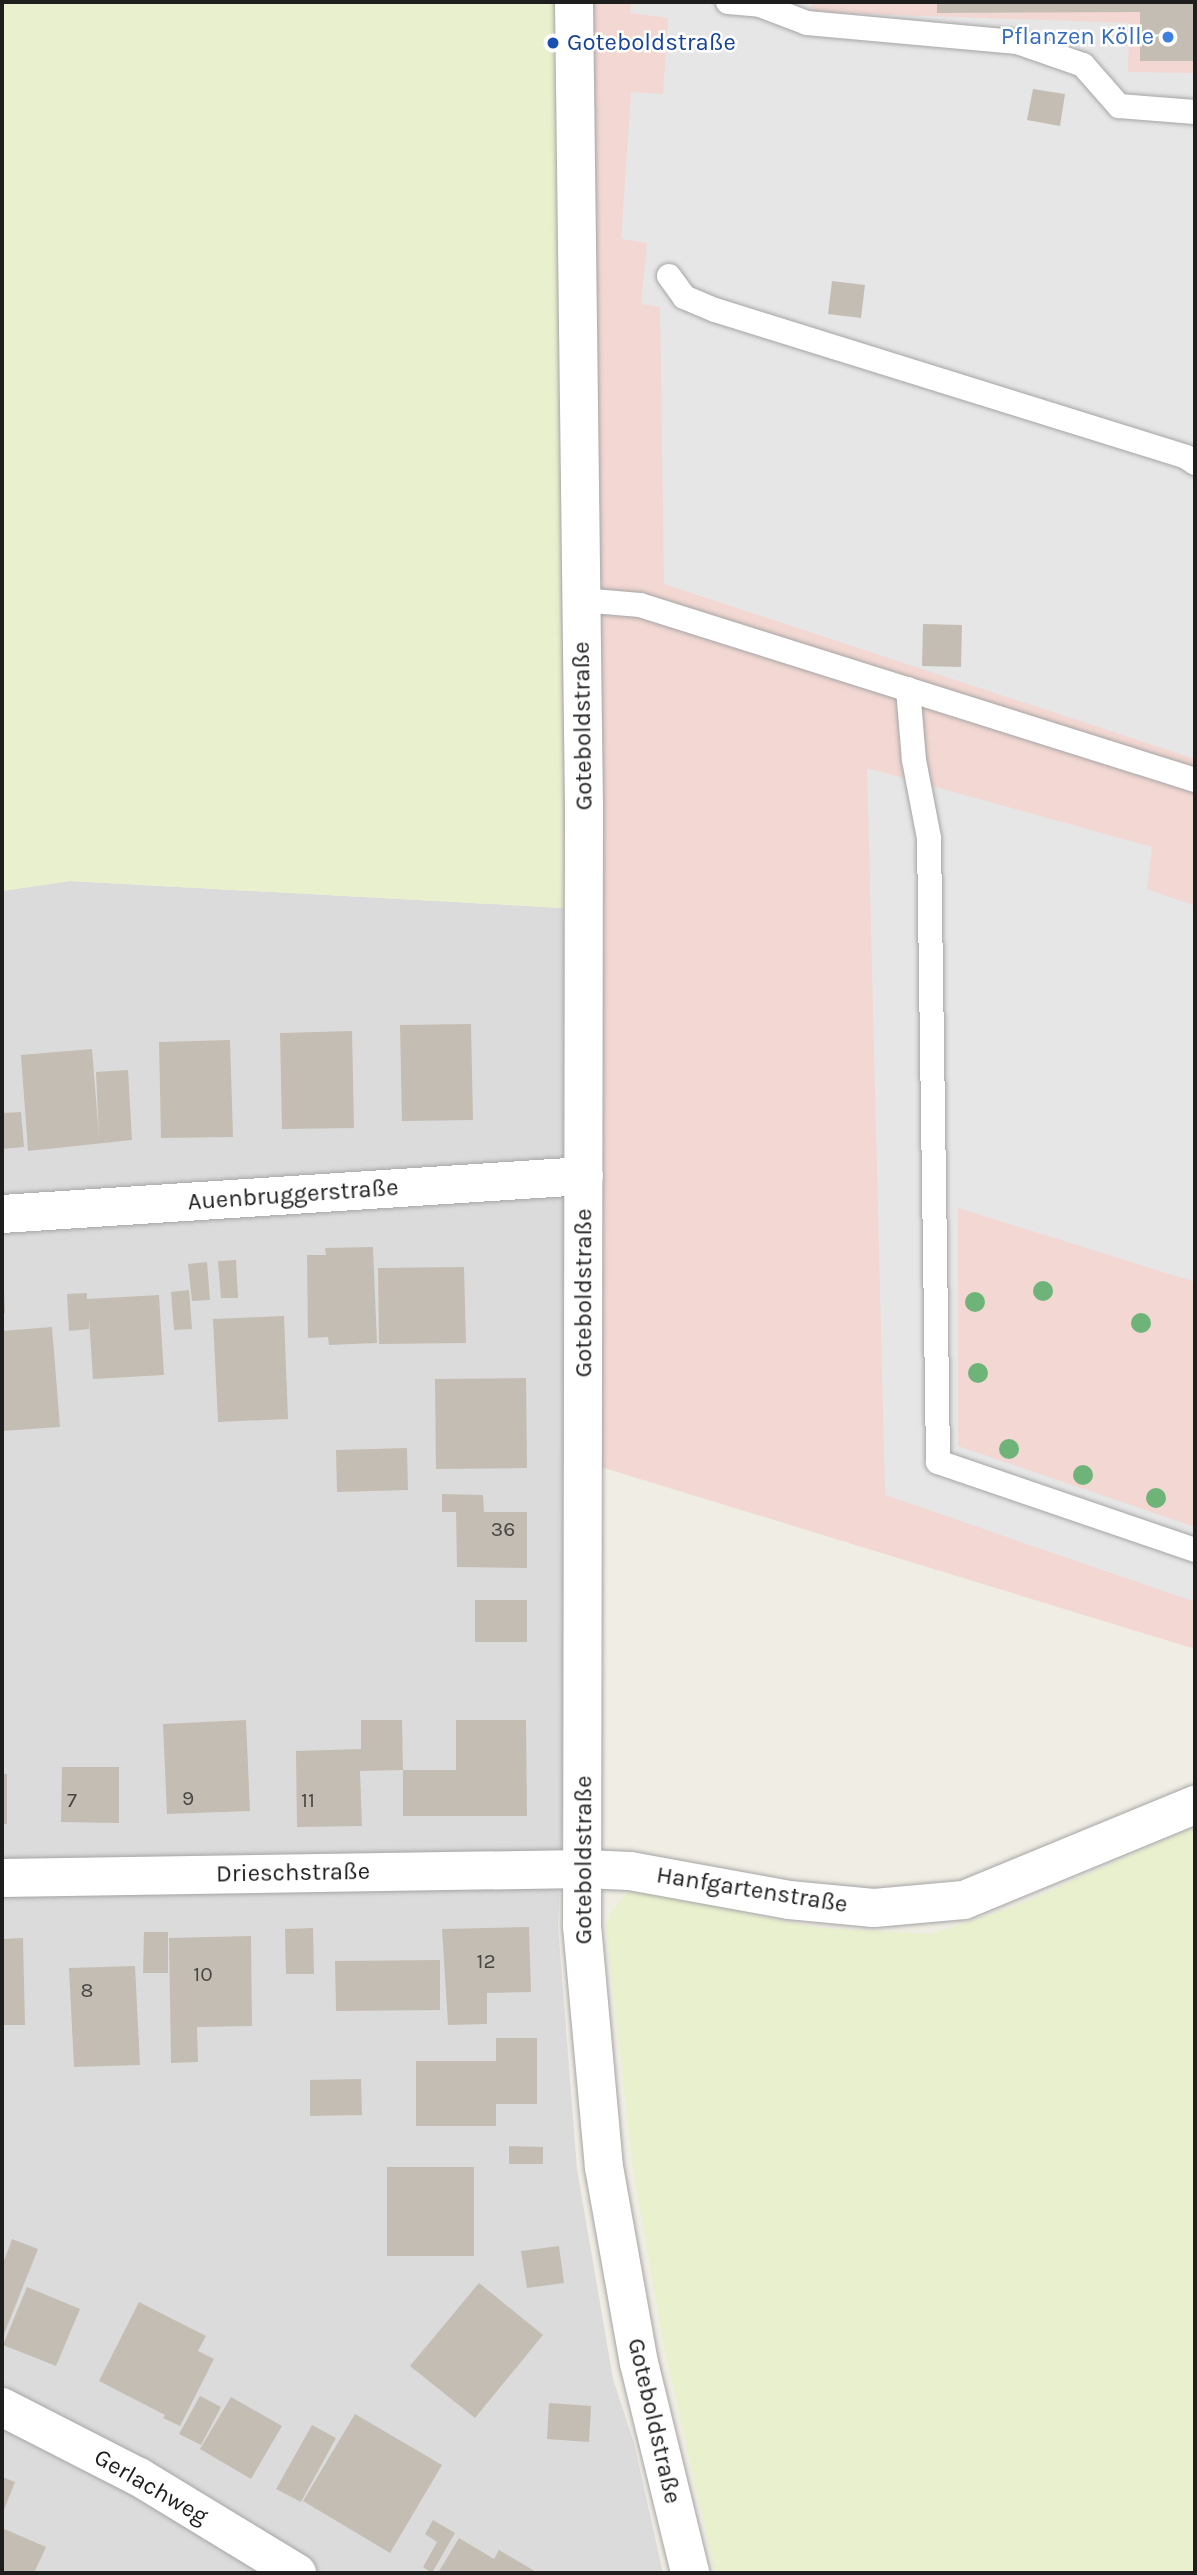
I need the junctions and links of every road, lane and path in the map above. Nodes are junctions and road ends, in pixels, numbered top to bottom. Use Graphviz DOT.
graph roads {
  1 [pos="574,2"];
  2 [pos="728,2"];
  3 [pos="1195,113"];
  4 [pos="669,276"];
  5 [pos="1195,463"];
  6 [pos="581,600"];
  7 [pos="908,689"];
  8 [pos="1195,780"];
  9 [pos="584,1176"];
  10 [pos="2,1214"];
  11 [pos="1195,1550"];
  12 [pos="1195,1805"];
  13 [pos="584,1869"];
  14 [pos="2,1878"];
  15 [pos="2,2407"];
  16 [pos="297,2573"];
  17 [pos="691,2573"];
  1 -- 6 [label="street, Goteboldstraße"];
  2 -- 3 [label="lane"];
  4 -- 5 [label="lane"];
  6 -- 7 [label="lane"];
  6 -- 9 [label="street, Goteboldstraße"];
  7 -- 8 [label="lane"];
  7 -- 11 [label="lane"];
  9 -- 10 [label="street, Auenbruggerstraße"];
  9 -- 13 [label="street, Goteboldstraße"];
  12 -- 13 [label="street, Hanfgartenstraße"];
  13 -- 14 [label="street, Drieschstraße"];
  13 -- 17 [label="street, Goteboldstraße"];
  15 -- 16 [label="street, Gerlachweg"];
}
